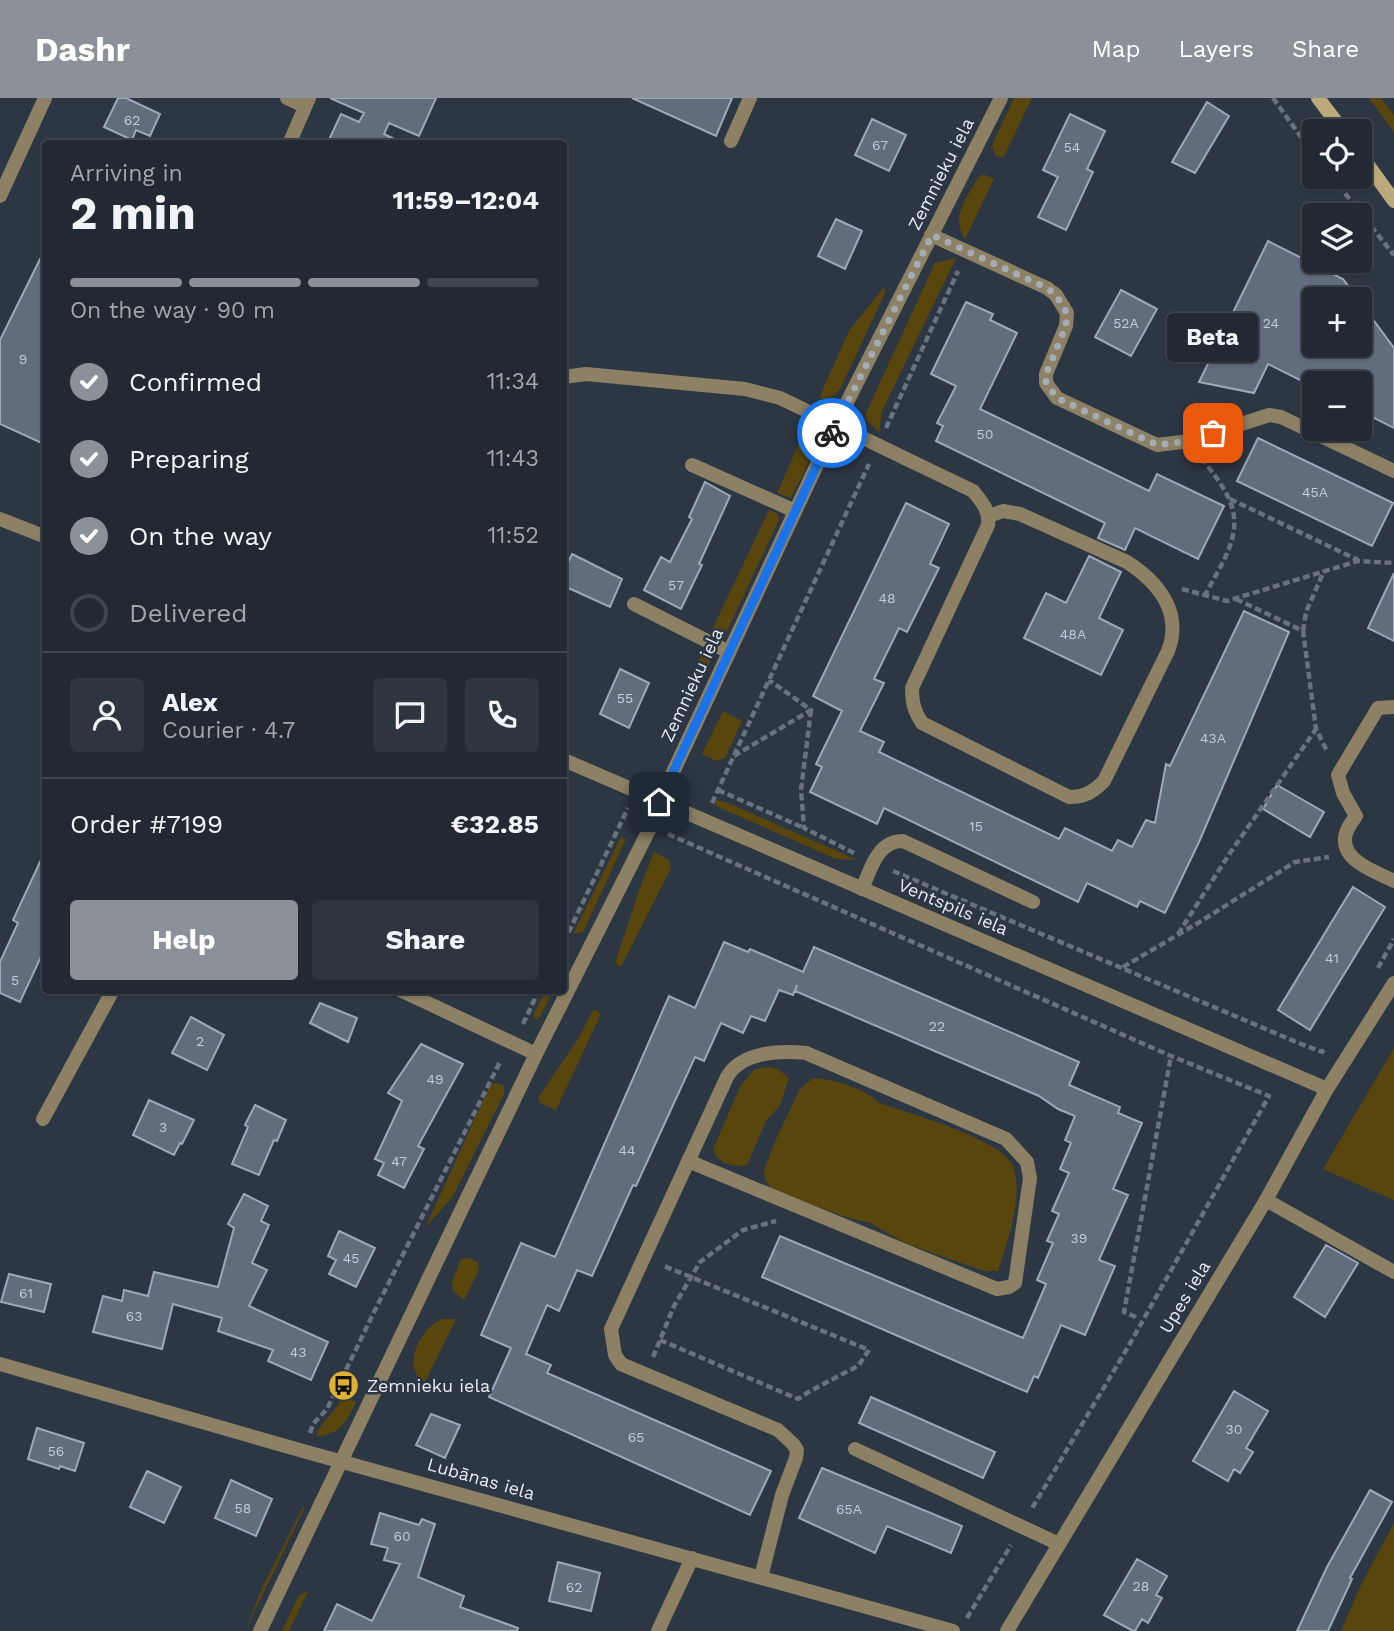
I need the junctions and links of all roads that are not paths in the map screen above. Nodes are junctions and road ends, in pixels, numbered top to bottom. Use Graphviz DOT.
graph roads {
  1 [pos="45,98"];
  2 [pos="288,98"];
  3 [pos="750,98"];
  4 [pos="1001,98"];
  5 [pos="1318,98"];
  6 [pos="307,102"];
  7 [pos="1334,119"];
  8 [pos="291,140"];
  9 [pos="732,141"];
  10 [pos="1372,171"];
  11 [pos="0,196"];
  12 [pos="1394,201"];
  13 [pos="932,235"];
  14 [pos="567,377"];
  15 [pos="836,424"];
  16 [pos="692,465"];
  17 [pos="1394,471"];
  18 [pos="795,511"];
  19 [pos="989,516"];
  20 [pos="0,519"];
  21 [pos="42,535"];
  22 [pos="634,604"];
  23 [pos="729,652"];
  24 [pos="1394,707"];
  25 [pos="567,761"];
  26 [pos="659,802"];
  27 [pos="1394,881"];
  28 [pos="862,889"];
  29 [pos="1033,902"];
  30 [pos="1394,983"];
  31 [pos="567,993"];
  32 [pos="111,994"];
  33 [pos="409,994"];
  34 [pos="566,994"];
  35 [pos="536,1054"];
  36 [pos="1327,1089"];
  37 [pos="43,1119"];
  38 [pos="688,1161"];
  39 [pos="1266,1200"];
  40 [pos="1394,1272"];
  41 [pos="0,1364"];
  42 [pos="855,1449"];
  43 [pos="341,1460"];
  44 [pos="1059,1544"];
  45 [pos="692,1558"];
  46 [pos="761,1577"];
  47 [pos="1012,1629"];
  48 [pos="260,1631"];
  49 [pos="658,1631"];
  50 [pos="953,1631"];
  1 -- 11 [label="street"];
  2 -- 6 [label="street"];
  3 -- 9 [label="street"];
  4 -- 13 [label="street, Zemnieku iela"];
  5 -- 7 [label="main road"];
  6 -- 8 [label="street"];
  10 -- 12 [label="main road"];
  13 -- 15 [label="street, Zemnieku iela"];
  13 -- 17 [label="street"];
  14 -- 15 [label="street"];
  15 -- 18 [label="street, Zemnieku iela"];
  15 -- 19 [label="street"];
  16 -- 18 [label="street"];
  18 -- 23 [label="street, Zemnieku iela"];
  19 -- 19 [label="street"];
  20 -- 21 [label="street"];
  22 -- 23 [label="street"];
  23 -- 26 [label="street, Zemnieku iela"];
  24 -- 27 [label="street"];
  25 -- 26 [label="street, Ventspils iela"];
  26 -- 28 [label="street, Ventspils iela"];
  26 -- 31 [label="street, Zemnieku iela"];
  28 -- 29 [label="street"];
  28 -- 36 [label="street, Ventspils iela"];
  30 -- 36 [label="street, Upes iela"];
  32 -- 37 [label="street"];
  33 -- 35 [label="street"];
  34 -- 35 [label="street, Zemnieku iela"];
  35 -- 43 [label="street, Zemnieku iela"];
  36 -- 39 [label="street, Upes iela"];
  38 -- 38 [label="street"];
  38 -- 46 [label="street"];
  39 -- 40 [label="street"];
  39 -- 44 [label="street, Upes iela"];
  41 -- 43 [label="street, Lubānas iela"];
  42 -- 44 [label="street"];
  43 -- 45 [label="street, Lubānas iela"];
  43 -- 48 [label="street, Zemnieku iela"];
  44 -- 47 [label="street, Upes iela"];
  45 -- 46 [label="street, Lubānas iela"];
  45 -- 49 [label="street"];
  46 -- 50 [label="street, Lubānas iela"];
}
